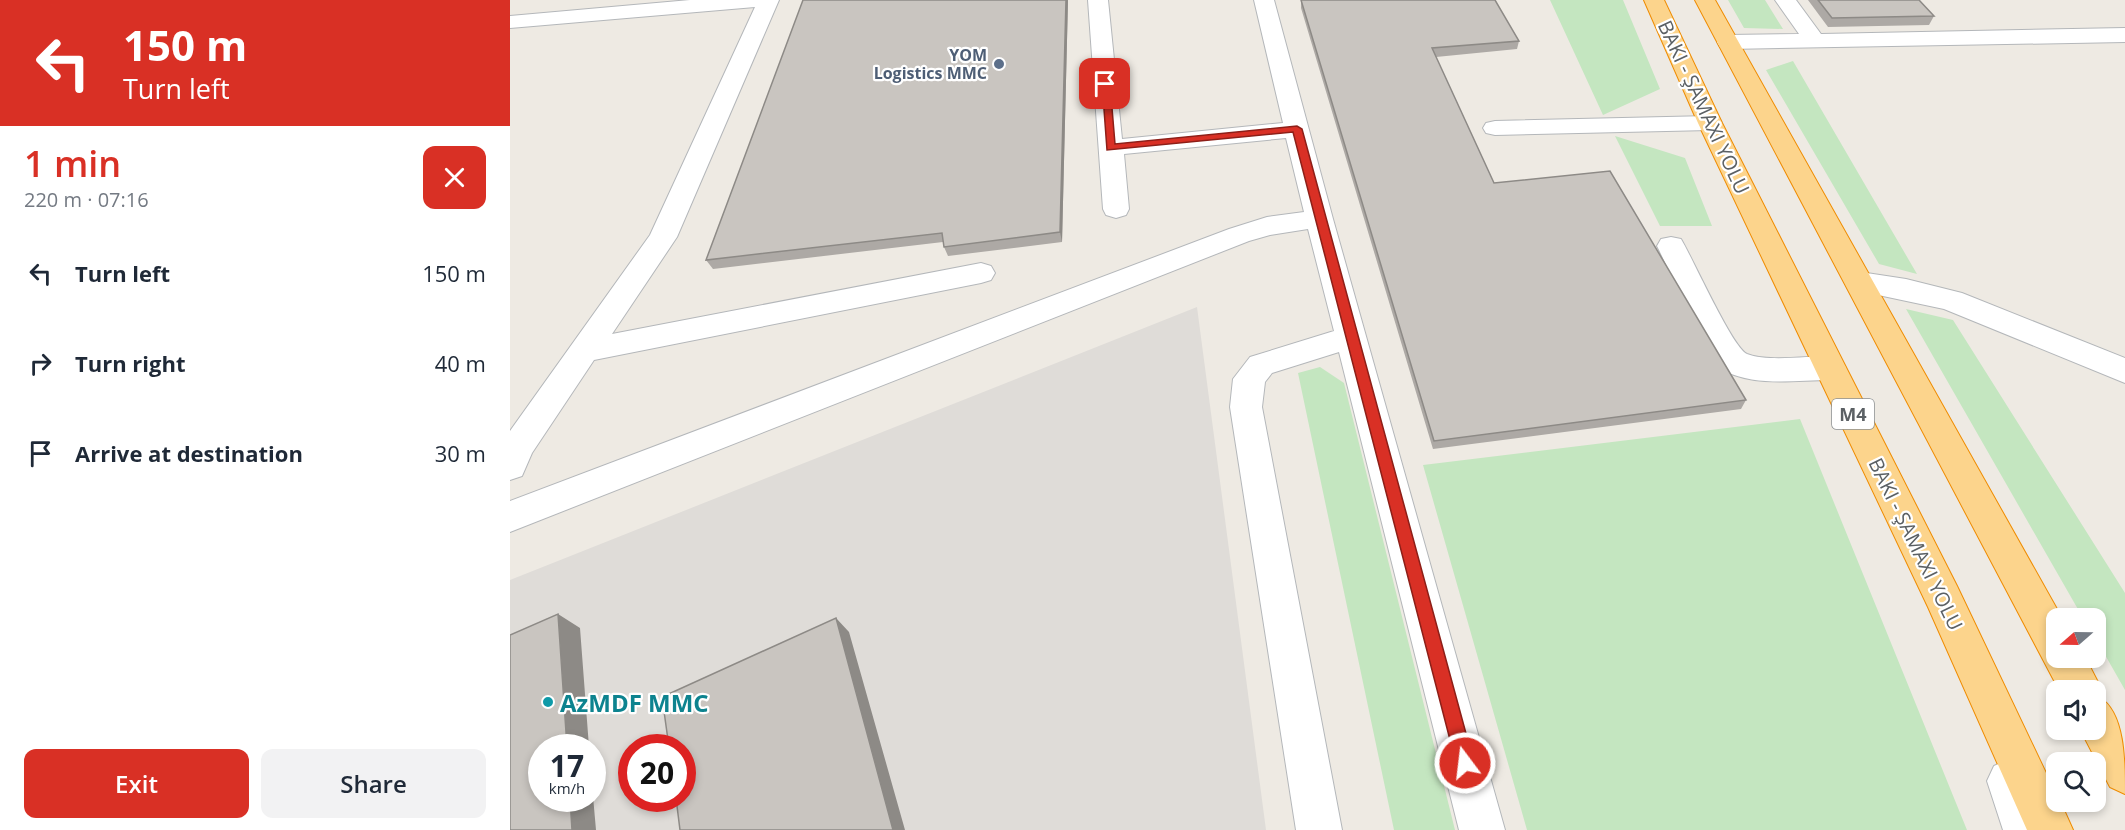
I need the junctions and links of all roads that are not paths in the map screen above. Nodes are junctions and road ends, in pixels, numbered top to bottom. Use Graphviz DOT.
graph roads {
  1 [pos="763,0"];
  2 [pos="769,0"];
  3 [pos="1098,0"];
  4 [pos="1264,0"];
  5 [pos="1654,0"];
  6 [pos="1705,0"];
  7 [pos="1785,0"];
  8 [pos="510,22"];
  9 [pos="2125,35"];
  10 [pos="1815,41"];
  11 [pos="1728,42"];
  12 [pos="1710,123"];
  13 [pos="1495,128"];
  14 [pos="1297,129"];
  15 [pos="1110,148"];
  16 [pos="1116,209"];
  17 [pos="1319,219"];
  18 [pos="1671,246"];
  19 [pos="981,273"];
  20 [pos="1860,282"];
  21 [pos="1352,337"];
  22 [pos="583,351"];
  23 [pos="1830,368"];
  24 [pos="2125,371"];
  25 [pos="510,466"];
  26 [pos="510,517"];
  27 [pos="1943,598"];
  28 [pos="2046,626"];
  29 [pos="2106,736"];
  30 [pos="2125,772"];
  31 [pos="1318,830"];
  32 [pos="1482,830"];
  33 [pos="2026,830"];
  34 [pos="2050,830"];
  1 -- 8 [label="lane"];
  2 -- 22 [label="lane"];
  3 -- 15 [label="lane"];
  4 -- 14 [label="lane"];
  5 -- 12 [label="highway, M4"];
  6 -- 11 [label="highway"];
  7 -- 10 [label="lane"];
  9 -- 10 [label="lane"];
  10 -- 11 [label="lane"];
  11 -- 20 [label="highway"];
  12 -- 13 [label="lane"];
  12 -- 23 [label="highway, M4"];
  14 -- 15 [label="lane"];
  14 -- 17 [label="lane"];
  15 -- 16 [label="lane"];
  17 -- 21 [label="lane"];
  17 -- 26 [label="lane"];
  18 -- 23 [label="lane"];
  19 -- 22 [label="lane"];
  20 -- 24 [label="lane"];
  20 -- 28 [label="highway"];
  21 -- 31 [label="lane"];
  21 -- 32 [label="lane"];
  22 -- 25 [label="lane"];
  23 -- 27 [label="highway, M4"];
  27 -- 33 [label="lane"];
  27 -- 34 [label="highway, M4"];
  29 -- 30 [label="highway"];
}
